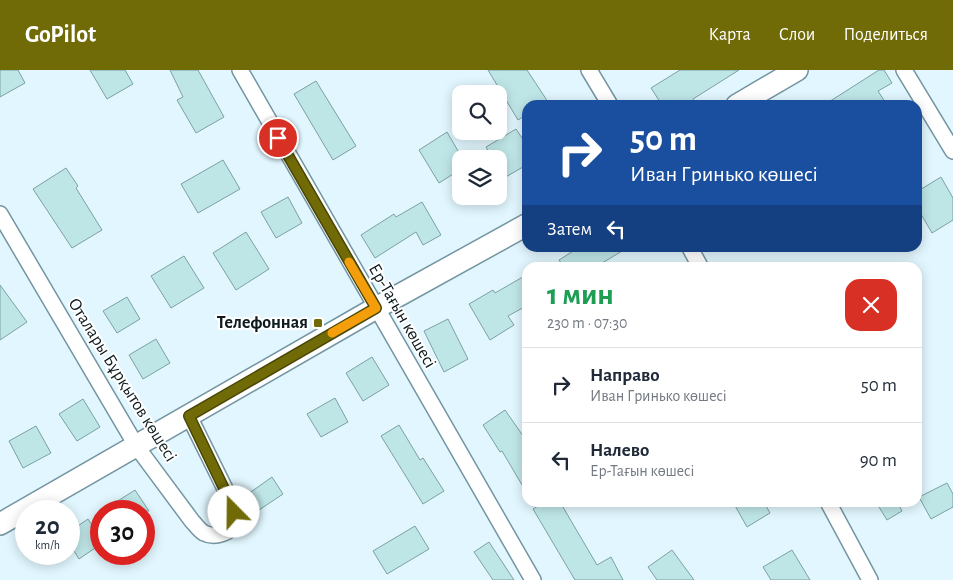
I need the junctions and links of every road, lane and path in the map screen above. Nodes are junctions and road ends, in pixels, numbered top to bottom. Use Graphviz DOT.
graph roads {
  1 [pos="240,70"];
  2 [pos="589,70"];
  3 [pos="797,70"];
  4 [pos="904,70"];
  5 [pos="607,100"];
  6 [pos="746,100"];
  7 [pos="953,151"];
  8 [pos="0,214"];
  9 [pos="522,227"];
  10 [pos="376,308"];
  11 [pos="189,416"];
  12 [pos="137,447"];
  13 [pos="831,507"];
  14 [pos="0,524"];
  15 [pos="533,580"];
  16 [pos="870,580"];
  1 -- 10 [label="street, Ер-Тағын көшесі"];
  2 -- 5 [label="street"];
  3 -- 6 [label="street"];
  4 -- 7 [label="street"];
  8 -- 12 [label="street, Оталары Бұрқытов көшесі"];
  9 -- 10 [label="street"];
  10 -- 11 [label="street"];
  10 -- 15 [label="street, Ер-Тағын көшесі"];
  11 -- 12 [label="street"];
  11 -- 12 [label="street, Оталары Бұрқытов көшесі"];
  12 -- 14 [label="street"];
  13 -- 16 [label="street"];
}
